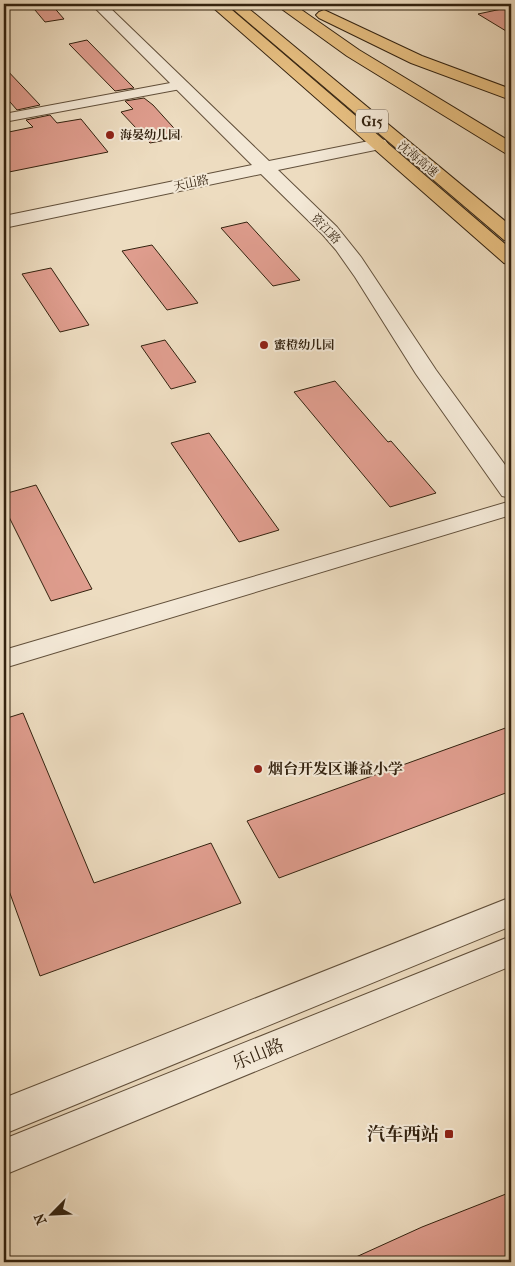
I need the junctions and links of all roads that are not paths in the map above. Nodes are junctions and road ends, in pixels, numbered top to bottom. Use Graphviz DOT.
graph roads {
  1 [pos="98,4"];
  2 [pos="216,4"];
  3 [pos="234,4"];
  4 [pos="284,4"];
  5 [pos="303,4"];
  6 [pos="267,10"];
  7 [pos="181,85"];
  8 [pos="358,86"];
  9 [pos="511,95"];
  10 [pos="4,118"];
  11 [pos="374,140"];
  12 [pos="511,149"];
  13 [pos="259,163"];
  14 [pos="4,208"];
  15 [pos="4,222"];
  16 [pos="511,236"];
  17 [pos="511,260"];
  18 [pos="511,490"];
  19 [pos="511,508"];
  20 [pos="4,659"];
  21 [pos="511,912"];
  22 [pos="511,951"];
  23 [pos="4,1116"];
  24 [pos="4,1157"];
  1 -- 7 [label="street, 资江路"];
  2 -- 11 [label="highway"];
  3 -- 16 [label="highway, 沈海高速 / G15"];
  4 -- 12 [label="highway"];
  5 -- 9 [label="highway"];
  6 -- 8 [label="highway"];
  7 -- 10 [label="street"];
  7 -- 13 [label="street, 资江路"];
  11 -- 13 [label="street, 天山路"];
  11 -- 17 [label="highway"];
  13 -- 14 [label="street, 天山路"];
  13 -- 15 [label="street, 天山路"];
  13 -- 18 [label="street, 资江路"];
  19 -- 20 [label="street"];
  21 -- 23 [label="street"];
  22 -- 24 [label="street, 乐山路"];
}
